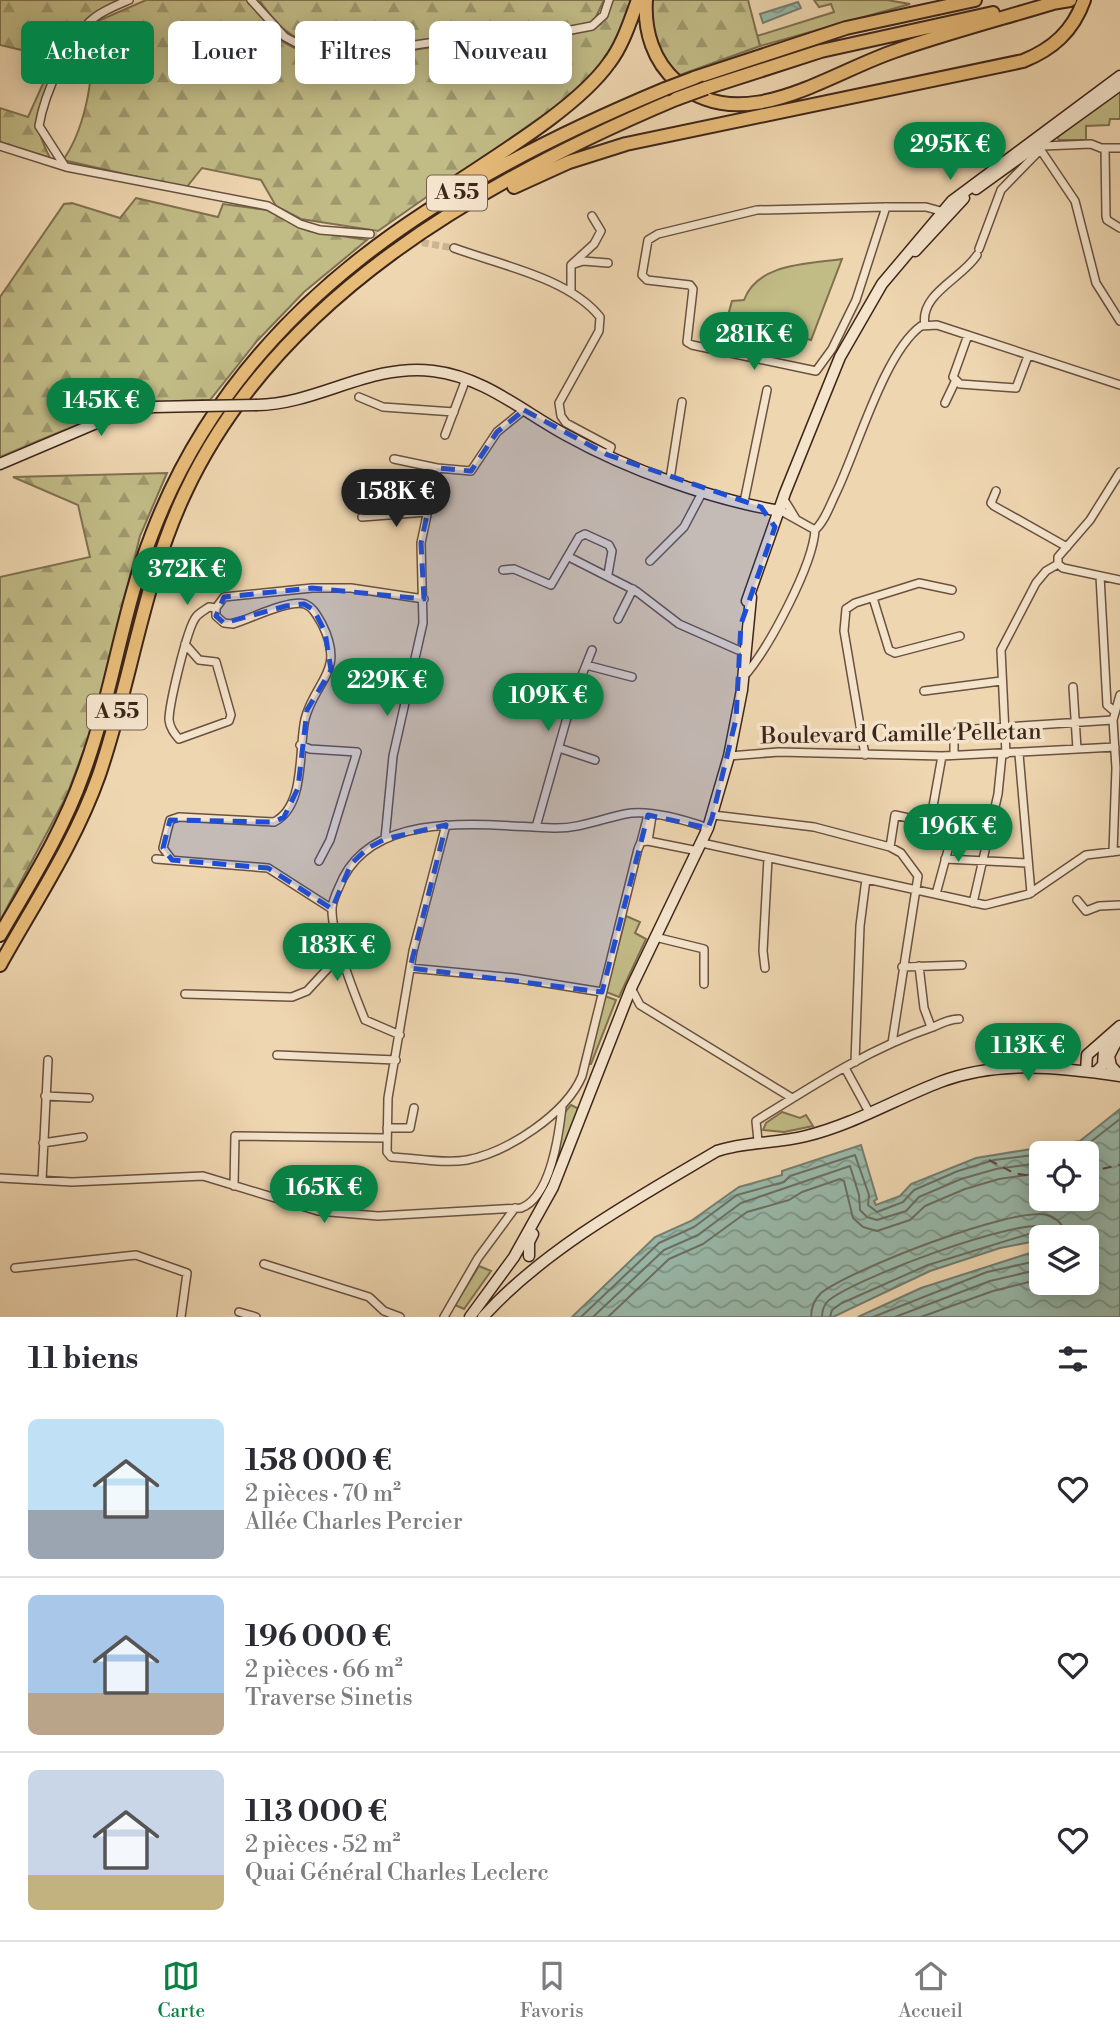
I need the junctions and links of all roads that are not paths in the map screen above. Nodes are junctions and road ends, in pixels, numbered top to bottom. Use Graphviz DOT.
graph roads {
  1 [pos="129,0"];
  2 [pos="251,0"];
  3 [pos="609,0"];
  4 [pos="638,0"];
  5 [pos="646,0"];
  6 [pos="975,0"];
  7 [pos="1070,0"];
  8 [pos="1084,0"];
  9 [pos="1019,10"];
  10 [pos="1120,76"];
  11 [pos="1120,85"];
  12 [pos="1053,139"];
  13 [pos="0,146"];
  14 [pos="1038,147"];
  15 [pos="1105,148"];
  16 [pos="1120,148"];
  17 [pos="66,167"];
  18 [pos="886,207"];
  19 [pos="951,211"];
  20 [pos="939,213"];
  21 [pos="592,216"];
  22 [pos="1120,228"];
  23 [pos="370,234"];
  24 [pos="454,248"];
  25 [pos="394,252"];
  26 [pos="353,263"];
  27 [pos="608,263"];
  28 [pos="574,264"];
  29 [pos="571,292"];
  30 [pos="1120,321"];
  31 [pos="925,325"];
  32 [pos="968,335"];
  33 [pos="1028,356"];
  34 [pos="466,379"];
  35 [pos="955,382"];
  36 [pos="1120,385"];
  37 [pos="767,390"];
  38 [pos="359,397"];
  39 [pos="682,402"];
  40 [pos="945,403"];
  41 [pos="524,410"];
  42 [pos="454,412"];
  43 [pos="445,435"];
  44 [pos="608,455"];
  45 [pos="394,459"];
  46 [pos="0,464"];
  47 [pos="437,468"];
  48 [pos="1119,476"];
  49 [pos="670,479"];
  50 [pos="703,491"];
  51 [pos="996,491"];
  52 [pos="744,502"];
  53 [pos="761,507"];
  54 [pos="427,512"];
  55 [pos="780,515"];
  56 [pos="362,517"];
  57 [pos="796,520"];
  58 [pos="815,530"];
  59 [pos="1068,547"];
  60 [pos="569,557"];
  61 [pos="650,561"];
  62 [pos="1058,564"];
  63 [pos="503,569"];
  64 [pos="608,574"];
  65 [pos="1100,576"];
  66 [pos="1120,580"];
  67 [pos="633,589"];
  68 [pos="952,590"];
  69 [pos="873,598"];
  70 [pos="424,599"];
  71 [pos="216,608"];
  72 [pos="618,619"];
  73 [pos="960,636"];
  74 [pos="185,643"];
  75 [pos="592,650"];
  76 [pos="741,651"];
  77 [pos="586,665"];
  78 [pos="740,673"];
  79 [pos="632,677"];
  80 [pos="1001,681"];
  81 [pos="1073,687"];
  82 [pos="924,691"];
  83 [pos="1120,695"];
  84 [pos="1114,711"];
  85 [pos="1113,720"];
  86 [pos="1076,722"];
  87 [pos="1004,727"];
  88 [pos="300,746"];
  89 [pos="1115,747"];
  90 [pos="559,748"];
  91 [pos="1077,749"];
  92 [pos="1004,754"];
  93 [pos="1019,754"];
  94 [pos="865,755"];
  95 [pos="954,755"];
  96 [pos="729,756"];
  97 [pos="942,756"];
  98 [pos="595,760"];
  99 [pos="1118,772"];
  100 [pos="650,815"];
  101 [pos="713,816"];
  102 [pos="930,822"];
  103 [pos="446,825"];
  104 [pos="536,827"];
  105 [pos="708,828"];
  106 [pos="385,839"];
  107 [pos="644,841"];
  108 [pos="700,847"];
  109 [pos="890,847"];
  110 [pos="1116,852"];
  111 [pos="768,858"];
  112 [pos="156,859"];
  113 [pos="945,859"];
  114 [pos="172,860"];
  115 [pos="319,861"];
  116 [pos="983,862"];
  117 [pos="1028,863"];
  118 [pos="866,879"];
  119 [pos="916,890"];
  120 [pos="1031,893"];
  121 [pos="936,894"];
  122 [pos="1077,900"];
  123 [pos="973,903"];
  124 [pos="1120,905"];
  125 [pos="332,909"];
  126 [pos="0,935"];
  127 [pos="655,937"];
  128 [pos="342,953"];
  129 [pos="0,965"];
  130 [pos="962,965"];
  131 [pos="919,966"];
  132 [pos="902,967"];
  133 [pos="410,968"];
  134 [pos="765,968"];
  135 [pos="704,984"];
  136 [pos="631,988"];
  137 [pos="602,992"];
  138 [pos="186,994"];
  139 [pos="640,1005"];
  140 [pos="622,1009"];
  141 [pos="959,1019"];
  142 [pos="402,1020"];
  143 [pos="380,1027"];
  144 [pos="931,1027"];
  145 [pos="1120,1028"];
  146 [pos="400,1035"];
  147 [pos="1120,1035"];
  148 [pos="891,1043"];
  149 [pos="277,1055"];
  150 [pos="606,1057"];
  151 [pos="48,1060"];
  152 [pos="396,1060"];
  153 [pos="855,1062"];
  154 [pos="845,1068"];
  155 [pos="1091,1072"];
  156 [pos="582,1076"];
  157 [pos="1120,1076"];
  158 [pos="595,1079"];
  159 [pos="45,1096"];
  160 [pos="89,1098"];
  161 [pos="793,1098"];
  162 [pos="569,1101"];
  163 [pos="562,1107"];
  164 [pos="414,1108"];
  165 [pos="586,1108"];
  166 [pos="869,1112"];
  167 [pos="387,1128"];
  168 [pos="83,1137"];
  169 [pos="386,1138"];
  170 [pos="758,1141"];
  171 [pos="43,1143"];
  172 [pos="0,1178"];
  173 [pos="42,1180"];
  174 [pos="234,1186"];
  175 [pos="553,1187"];
  176 [pos="515,1208"];
  177 [pos="568,1245"];
  178 [pos="529,1256"];
  179 [pos="264,1264"];
  180 [pos="15,1268"];
  181 [pos="514,1286"];
  182 [pos="239,1312"];
  183 [pos="181,1317"];
  184 [pos="256,1317"];
  185 [pos="400,1317"];
  186 [pos="444,1317"];
  187 [pos="470,1317"];
  188 [pos="484,1317"];
  1 -- 17 [label="street"];
  2 -- 3 [label="street"];
  4 -- 26 [label="highway"];
  5 -- 9 [label="highway"];
  6 -- 26 [label="highway, A 55, bridge"];
  7 -- 9 [label="highway, A 55"];
  8 -- 25 [label="highway"];
  9 -- 25 [label="highway, A 55, bridge"];
  10 -- 14 [label="main road"];
  11 -- 12 [label="main road"];
  12 -- 14 [label="main road"];
  12 -- 15 [label="street"];
  13 -- 17 [label="street"];
  14 -- 19 [label="main road"];
  14 -- 20 [label="main road"];
  14 -- 30 [label="street"];
  14 -- 31 [label="street"];
  15 -- 16 [label="street"];
  15 -- 22 [label="street"];
  17 -- 23 [label="street"];
  18 -- 18 [label="street"];
  18 -- 20 [label="street"];
  19 -- 20 [label="street"];
  19 -- 55 [label="main road"];
  20 -- 55 [label="main road"];
  21 -- 28 [label="street"];
  24 -- 29 [label="street"];
  25 -- 129 [label="highway, A 55"];
  26 -- 126 [label="highway, A 55"];
  27 -- 28 [label="street"];
  28 -- 29 [label="street"];
  29 -- 44 [label="street"];
  31 -- 32 [label="street"];
  31 -- 58 [label="street"];
  32 -- 33 [label="street"];
  32 -- 35 [label="street"];
  33 -- 35 [label="street"];
  33 -- 36 [label="street"];
  34 -- 41 [label="main road"];
  34 -- 42 [label="street"];
  34 -- 46 [label="main road, bridge"];
  35 -- 40 [label="street"];
  37 -- 52 [label="street"];
  38 -- 42 [label="street"];
  39 -- 49 [label="street"];
  41 -- 44 [label="main road"];
  41 -- 47 [label="street"];
  42 -- 43 [label="street"];
  44 -- 49 [label="main road"];
  45 -- 47 [label="street"];
  47 -- 54 [label="street"];
  48 -- 59 [label="street"];
  49 -- 50 [label="main road"];
  50 -- 52 [label="main road"];
  50 -- 61 [label="street"];
  51 -- 59 [label="street"];
  52 -- 53 [label="main road"];
  53 -- 55 [label="main road"];
  53 -- 55 [label="main road"];
  54 -- 56 [label="street"];
  54 -- 70 [label="street"];
  55 -- 57 [label="street"];
  55 -- 57 [label="street"];
  55 -- 76 [label="main road"];
  57 -- 58 [label="street"];
  58 -- 78 [label="street"];
  59 -- 62 [label="street"];
  60 -- 63 [label="street"];
  60 -- 64 [label="street"];
  60 -- 64 [label="street"];
  62 -- 65 [label="street"];
  62 -- 80 [label="street"];
  64 -- 67 [label="street"];
  65 -- 66 [label="street"];
  65 -- 84 [label="street"];
  67 -- 72 [label="street"];
  67 -- 76 [label="street"];
  68 -- 69 [label="street"];
  69 -- 73 [label="street"];
  69 -- 94 [label="street"];
  70 -- 71 [label="street"];
  70 -- 106 [label="street"];
  71 -- 74 [label="street"];
  71 -- 88 [label="street"];
  74 -- 74 [label="street"];
  75 -- 77 [label="street"];
  76 -- 78 [label="main road"];
  77 -- 79 [label="street"];
  77 -- 90 [label="street"];
  78 -- 96 [label="main road"];
  80 -- 82 [label="street"];
  80 -- 87 [label="street"];
  81 -- 86 [label="street"];
  83 -- 84 [label="street"];
  84 -- 85 [label="street"];
  85 -- 86 [label="street"];
  85 -- 89 [label="street"];
  86 -- 87 [label="street"];
  86 -- 91 [label="street"];
  87 -- 92 [label="street"];
  87 -- 95 [label="street"];
  88 -- 114 [label="street"];
  88 -- 115 [label="street"];
  89 -- 91 [label="street, Boulevard Camille Pelletan"];
  89 -- 99 [label="street"];
  90 -- 98 [label="street"];
  90 -- 104 [label="street"];
  91 -- 93 [label="street, Boulevard Camille Pelletan"];
  92 -- 93 [label="street, Boulevard Camille Pelletan"];
  92 -- 95 [label="street, Boulevard Camille Pelletan"];
  92 -- 116 [label="street"];
  93 -- 117 [label="street"];
  94 -- 96 [label="street, Boulevard Camille Pelletan"];
  94 -- 97 [label="street, Boulevard Camille Pelletan"];
  95 -- 97 [label="street, Boulevard Camille Pelletan"];
  96 -- 101 [label="main road"];
  97 -- 102 [label="street"];
  99 -- 110 [label="street"];
  100 -- 104 [label="street"];
  100 -- 105 [label="street"];
  100 -- 107 [label="street"];
  101 -- 105 [label="main road"];
  101 -- 109 [label="street"];
  102 -- 109 [label="street"];
  102 -- 113 [label="street"];
  103 -- 104 [label="street"];
  103 -- 106 [label="street"];
  103 -- 133 [label="street"];
  105 -- 108 [label="main road"];
  106 -- 125 [label="street"];
  107 -- 108 [label="street"];
  107 -- 137 [label="street"];
  108 -- 111 [label="street"];
  108 -- 127 [label="main road"];
  109 -- 119 [label="street"];
  110 -- 120 [label="street"];
  111 -- 118 [label="street"];
  111 -- 134 [label="street"];
  112 -- 114 [label="street"];
  113 -- 116 [label="street"];
  113 -- 121 [label="street"];
  114 -- 125 [label="street"];
  116 -- 117 [label="street"];
  116 -- 123 [label="street"];
  117 -- 120 [label="street"];
  118 -- 119 [label="street"];
  118 -- 153 [label="street"];
  119 -- 121 [label="street"];
  119 -- 132 [label="street"];
  120 -- 123 [label="street"];
  121 -- 123 [label="street"];
  122 -- 124 [label="street"];
  125 -- 128 [label="street"];
  127 -- 135 [label="street"];
  127 -- 136 [label="main road"];
  128 -- 138 [label="street"];
  128 -- 143 [label="street"];
  130 -- 131 [label="street"];
  131 -- 132 [label="street"];
  131 -- 144 [label="street"];
  132 -- 148 [label="street"];
  133 -- 137 [label="street"];
  133 -- 142 [label="street"];
  136 -- 139 [label="street"];
  136 -- 140 [label="main road"];
  137 -- 156 [label="street"];
  139 -- 140 [label="street"];
  139 -- 161 [label="street"];
  140 -- 150 [label="main road"];
  141 -- 144 [label="street"];
  142 -- 143 [label="street"];
  142 -- 146 [label="street"];
  143 -- 146 [label="street"];
  144 -- 148 [label="street"];
  145 -- 155 [label="main road"];
  145 -- 155 [label="main road"];
  146 -- 152 [label="street"];
  147 -- 157 [label="main road"];
  148 -- 153 [label="street"];
  149 -- 152 [label="street"];
  150 -- 158 [label="main road"];
  150 -- 178 [label="main road"];
  151 -- 159 [label="street"];
  152 -- 167 [label="street"];
  153 -- 154 [label="street"];
  154 -- 161 [label="street"];
  154 -- 166 [label="street"];
  155 -- 157 [label="main road"];
  155 -- 166 [label="main road"];
  156 -- 158 [label="street"];
  156 -- 162 [label="street"];
  158 -- 165 [label="main road"];
  159 -- 160 [label="street"];
  159 -- 171 [label="street"];
  161 -- 170 [label="street"];
  162 -- 163 [label="street"];
  162 -- 165 [label="street"];
  163 -- 169 [label="street"];
  163 -- 176 [label="street"];
  164 -- 167 [label="street"];
  165 -- 175 [label="main road"];
  166 -- 170 [label="main road"];
  167 -- 169 [label="street"];
  168 -- 171 [label="street"];
  169 -- 174 [label="street"];
  170 -- 177 [label="main road"];
  171 -- 173 [label="street"];
  172 -- 173 [label="street"];
  173 -- 174 [label="street"];
  174 -- 176 [label="street"];
  175 -- 178 [label="main road"];
  175 -- 187 [label="main road"];
  176 -- 186 [label="street"];
  177 -- 178 [label="main road"];
  177 -- 181 [label="main road"];
  178 -- 181 [label="main road"];
  179 -- 185 [label="street"];
  180 -- 183 [label="street"];
  181 -- 188 [label="main road"];
  182 -- 184 [label="street"];
}
